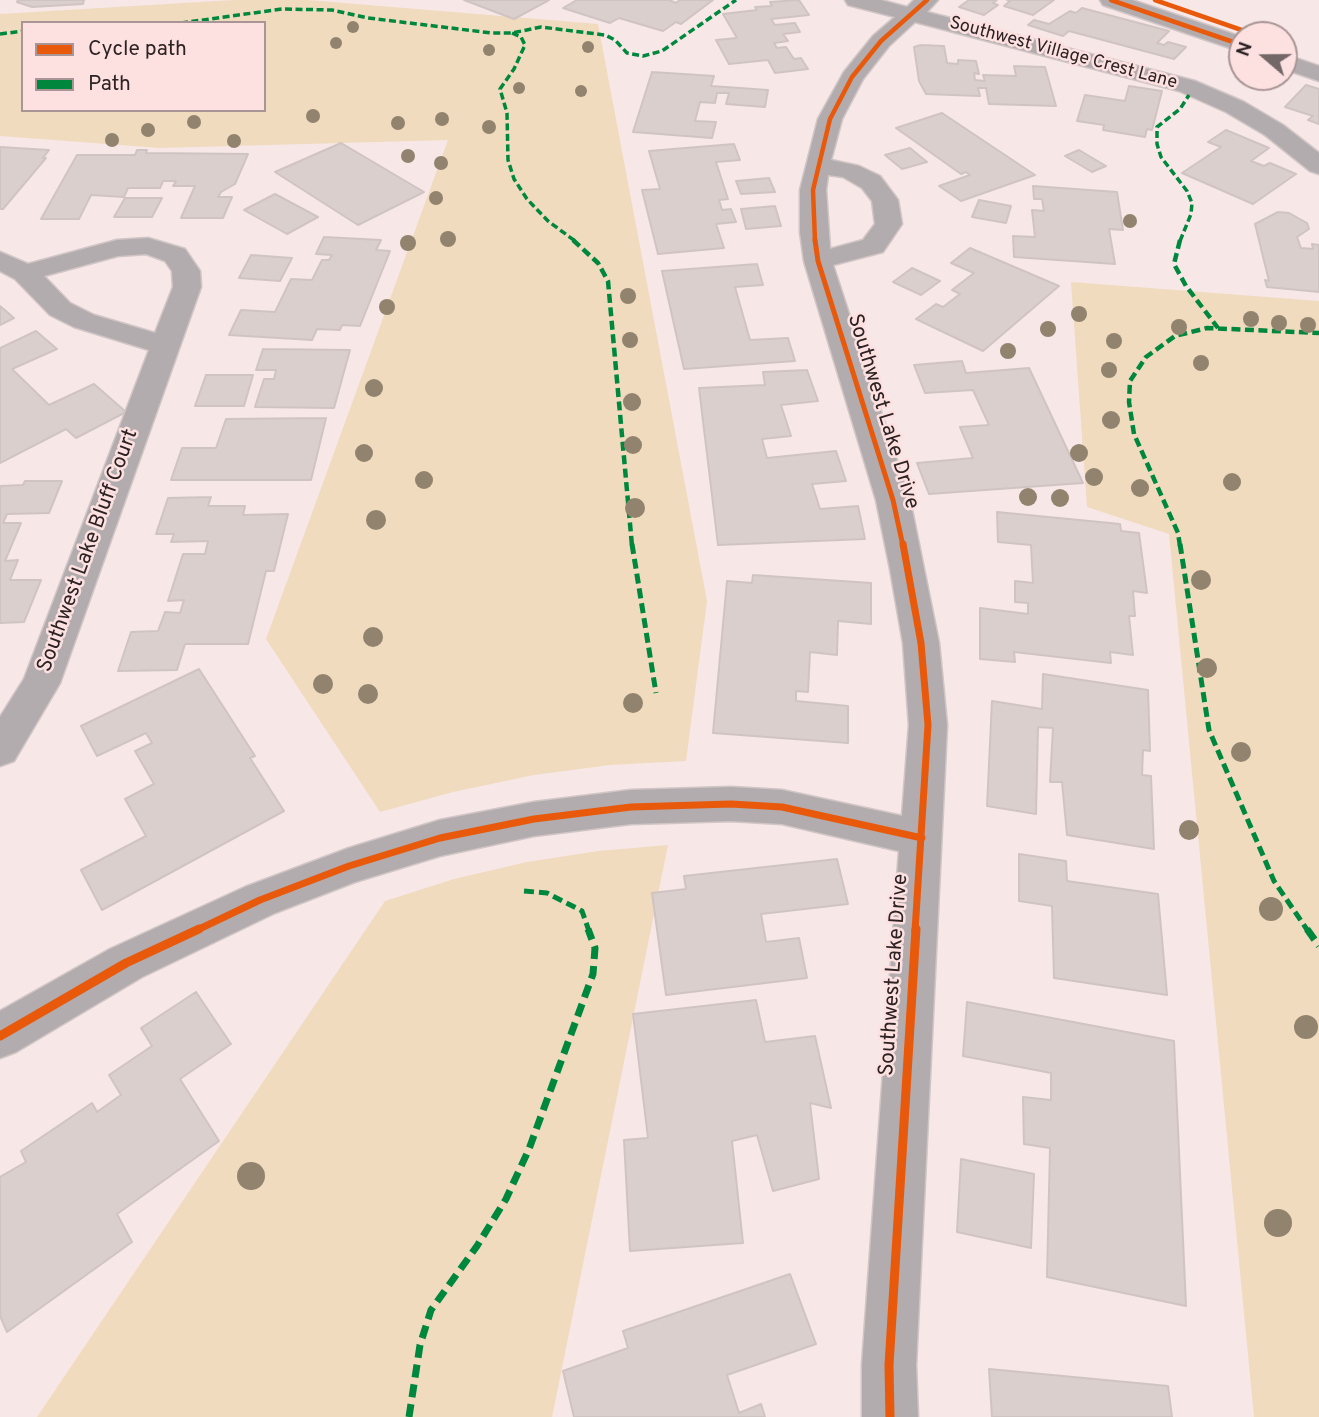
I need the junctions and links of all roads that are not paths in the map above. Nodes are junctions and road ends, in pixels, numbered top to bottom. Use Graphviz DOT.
graph roads {
  1 [pos="856,0"];
  2 [pos="1111,0"];
  3 [pos="1155,0"];
  4 [pos="919,7"];
  5 [pos="1228,25"];
  6 [pos="1228,41"];
  7 [pos="1298,50"];
  8 [pos="1319,58"];
  9 [pos="1298,66"];
  10 [pos="1319,74"];
  11 [pos="817,165"];
  12 [pos="1319,166"];
  13 [pos="818,261"];
  14 [pos="12,266"];
  15 [pos="165,344"];
  16 [pos="0,750"];
  17 [pos="922,838"];
  18 [pos="0,1036"];
  19 [pos="890,1417"];
  1 -- 4 [label="street, Southwest Village Crest Lane"];
  2 -- 6 [label="street"];
  3 -- 5 [label="street"];
  4 -- 11 [label="street, Southwest Lake Drive"];
  4 -- 12 [label="street, Southwest Village Crest Lane"];
  7 -- 8 [label="street"];
  9 -- 10 [label="street"];
  11 -- 13 [label="street, Southwest Lake Drive"];
  11 -- 13 [label="street"];
  13 -- 17 [label="street, Southwest Lake Drive"];
  14 -- 15 [label="street, Southwest Lake Bluff Court"];
  14 -- 15 [label="street, Southwest Lake Bluff Court"];
  15 -- 16 [label="street, Southwest Lake Bluff Court"];
  17 -- 18 [label="street"];
  17 -- 19 [label="street, Southwest Lake Drive"];
}
